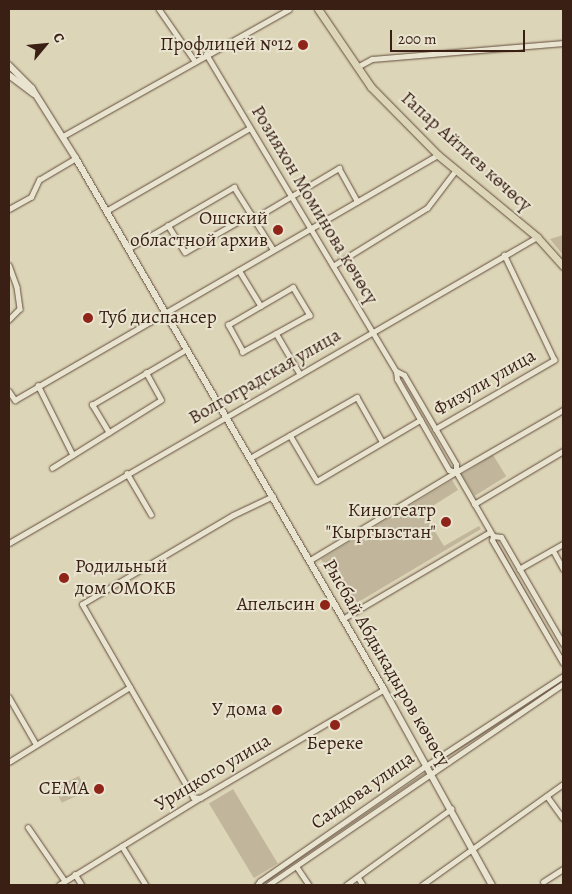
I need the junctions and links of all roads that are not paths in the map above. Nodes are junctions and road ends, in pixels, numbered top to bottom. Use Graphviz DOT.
graph roads {
  1 [pos="159,9"];
  2 [pos="290,9"];
  3 [pos="318,9"];
  4 [pos="563,43"];
  5 [pos="206,54"];
  6 [pos="195,61"];
  7 [pos="9,65"];
  8 [pos="357,67"];
  9 [pos="15,70"];
  10 [pos="9,76"];
  11 [pos="37,96"];
  12 [pos="250,128"];
  13 [pos="63,136"];
  14 [pos="438,155"];
  15 [pos="76,158"];
  16 [pos="456,170"];
  17 [pos="291,195"];
  18 [pos="357,200"];
  19 [pos="9,210"];
  20 [pos="106,211"];
  21 [pos="251,214"];
  22 [pos="255,218"];
  23 [pos="168,225"];
  24 [pos="311,228"];
  25 [pos="537,237"];
  26 [pos="128,249"];
  27 [pos="273,250"];
  28 [pos="504,255"];
  29 [pos="9,265"];
  30 [pos="333,266"];
  31 [pos="563,266"];
  32 [pos="239,270"];
  33 [pos="261,306"];
  34 [pos="166,313"];
  35 [pos="9,320"];
  36 [pos="372,332"];
  37 [pos="276,333"];
  38 [pos="187,349"];
  39 [pos="396,371"];
  40 [pos="146,373"];
  41 [pos="300,374"];
  42 [pos="38,386"];
  43 [pos="9,391"];
  44 [pos="563,410"];
  45 [pos="227,418"];
  46 [pos="420,420"];
  47 [pos="435,429"];
  48 [pos="109,433"];
  49 [pos="290,435"];
  50 [pos="382,441"];
  51 [pos="563,451"];
  52 [pos="73,455"];
  53 [pos="250,458"];
  54 [pos="52,468"];
  55 [pos="456,472"];
  56 [pos="127,473"];
  57 [pos="273,496"];
  58 [pos="474,504"];
  59 [pos="150,514"];
  60 [pos="491,534"];
  61 [pos="9,543"];
  62 [pos="563,544"];
  63 [pos="553,550"];
  64 [pos="310,560"];
  65 [pos="563,568"];
  66 [pos="519,569"];
  67 [pos="344,618"];
  68 [pos="563,644"];
  69 [pos="563,663"];
  70 [pos="563,676"];
  71 [pos="563,684"];
  72 [pos="130,687"];
  73 [pos="384,689"];
  74 [pos="9,697"];
  75 [pos="36,744"];
  76 [pos="9,762"];
  77 [pos="427,765"];
  78 [pos="432,773"];
  79 [pos="563,784"];
  80 [pos="547,796"];
  81 [pos="200,798"];
  82 [pos="451,809"];
  83 [pos="563,818"];
  84 [pos="28,827"];
  85 [pos="122,846"];
  86 [pos="472,849"];
  87 [pos="297,866"];
  88 [pos="563,869"];
  89 [pos="75,874"];
  90 [pos="358,877"];
  91 [pos="65,881"];
  92 [pos="543,882"];
  93 [pos="59,885"];
  94 [pos="82,885"];
  95 [pos="146,885"];
  96 [pos="257,885"];
  97 [pos="268,885"];
  98 [pos="309,885"];
  99 [pos="346,885"];
  100 [pos="363,885"];
  101 [pos="422,885"];
  102 [pos="492,885"];
  1 -- 6 [label="street"];
  2 -- 5 [label="street"];
  3 -- 8 [label="main road, Гапар Айтиев көчөсү"];
  4 -- 8 [label="street"];
  5 -- 6 [label="street"];
  5 -- 12 [label="street, Розияхон Моминова көчөсү"];
  6 -- 13 [label="street"];
  7 -- 9 [label="main road, Рысбай Абдыкадыров көчөсү"];
  8 -- 14 [label="main road, Гапар Айтиев көчөсү"];
  9 -- 10 [label="street"];
  9 -- 11 [label="main road, Рысбай Абдыкадыров көчөсү"];
  10 -- 11 [label="main road, Рысбай Абдыкадыров көчөсү"];
  11 -- 13 [label="main road, Рысбай Абдыкадыров көчөсү"];
  12 -- 17 [label="street, Розияхон Моминова көчөсү"];
  12 -- 20 [label="street"];
  13 -- 15 [label="main road, Рысбай Абдыкадыров көчөсү"];
  14 -- 16 [label="main road, Гапар Айтиев көчөсү"];
  14 -- 18 [label="street"];
  15 -- 19 [label="street"];
  15 -- 20 [label="main road, Рысбай Абдыкадыров көчөсү"];
  16 -- 25 [label="main road, Гапар Айтиев көчөсү"];
  16 -- 30 [label="street"];
  17 -- 18 [label="street"];
  17 -- 22 [label="street"];
  17 -- 24 [label="street, Розияхон Моминова көчөсү"];
  18 -- 24 [label="street"];
  20 -- 26 [label="main road, Рысбай Абдыкадыров көчөсү"];
  21 -- 22 [label="street"];
  21 -- 23 [label="street"];
  21 -- 23 [label="street"];
  22 -- 27 [label="street"];
  23 -- 26 [label="street"];
  24 -- 27 [label="street"];
  24 -- 30 [label="street, Розияхон Моминова көчөсү"];
  25 -- 28 [label="street, Волгоградская улица"];
  25 -- 31 [label="main road, Гапар Айтиев көчөсү"];
  26 -- 34 [label="main road, Рысбай Абдыкадыров көчөсү"];
  27 -- 32 [label="street"];
  28 -- 36 [label="street, Волгоградская улица"];
  28 -- 47 [label="street, Физули улица"];
  29 -- 35 [label="street"];
  30 -- 36 [label="street, Розияхон Моминова көчөсү"];
  32 -- 33 [label="street"];
  32 -- 34 [label="street"];
  33 -- 37 [label="street"];
  33 -- 37 [label="street"];
  34 -- 38 [label="main road, Рысбай Абдыкадыров көчөсү"];
  34 -- 42 [label="street"];
  36 -- 39 [label="street, Розияхон Моминова көчөсү"];
  36 -- 41 [label="street, Волгоградская улица"];
  37 -- 41 [label="street"];
  38 -- 40 [label="street"];
  38 -- 45 [label="main road, Рысбай Абдыкадыров көчөсү"];
  39 -- 46 [label="street, Розияхон Моминова көчөсү"];
  39 -- 47 [label="street, Розияхон Моминова көчөсү"];
  40 -- 48 [label="street"];
  40 -- 48 [label="street"];
  41 -- 45 [label="street, Волгоградская улица"];
  42 -- 43 [label="street"];
  42 -- 52 [label="street"];
  44 -- 55 [label="street"];
  45 -- 53 [label="main road, Рысбай Абдыкадыров көчөсү"];
  45 -- 56 [label="street, Волгоградская улица"];
  46 -- 50 [label="street"];
  46 -- 55 [label="street, Розияхон Моминова көчөсү"];
  47 -- 55 [label="street, Розияхон Моминова көчөсү"];
  48 -- 52 [label="street"];
  49 -- 50 [label="street"];
  49 -- 50 [label="street"];
  49 -- 53 [label="street"];
  51 -- 58 [label="street"];
  52 -- 54 [label="street"];
  53 -- 57 [label="main road, Рысбай Абдыкадыров көчөсү"];
  55 -- 58 [label="street, Розияхон Моминова көчөсү"];
  55 -- 64 [label="street"];
  56 -- 59 [label="street"];
  56 -- 61 [label="street, Волгоградская улица"];
  57 -- 64 [label="main road, Рысбай Абдыкадыров көчөсү"];
  57 -- 72 [label="street"];
  58 -- 60 [label="street, Розияхон Моминова көчөсү"];
  60 -- 66 [label="street, Розияхон Моминова көчөсү"];
  60 -- 67 [label="street"];
  60 -- 69 [label="street, Розияхон Моминова көчөсү"];
  62 -- 63 [label="street"];
  63 -- 65 [label="street"];
  63 -- 66 [label="street"];
  64 -- 67 [label="main road, Рысбай Абдыкадыров көчөсү"];
  66 -- 68 [label="street, Розияхон Моминова көчөсү"];
  67 -- 73 [label="main road, Рысбай Абдыкадыров көчөсү"];
  70 -- 77 [label="street, Саидова улица"];
  71 -- 78 [label="street, Саидова улица"];
  72 -- 75 [label="street"];
  72 -- 81 [label="street"];
  73 -- 77 [label="main road, Рысбай Абдыкадыров көчөсү"];
  73 -- 81 [label="street, Урицкого улица"];
  74 -- 75 [label="street"];
  75 -- 76 [label="street"];
  77 -- 78 [label="main road, Рысбай Абдыкадыров көчөсү"];
  77 -- 96 [label="street, Саидова улица"];
  78 -- 82 [label="main road, Рысбай Абдыкадыров көчөсү"];
  78 -- 87 [label="street, Саидова улица"];
  79 -- 80 [label="street"];
  80 -- 83 [label="street"];
  80 -- 86 [label="street"];
  81 -- 85 [label="street, Урицкого улица"];
  82 -- 86 [label="main road, Рысбай Абдыкадыров көчөсү"];
  82 -- 90 [label="street"];
  84 -- 91 [label="street"];
  85 -- 89 [label="street, Урицкого улица"];
  85 -- 95 [label="street"];
  86 -- 101 [label="street"];
  86 -- 102 [label="main road, Рысбай Абдыкадыров көчөсү"];
  87 -- 97 [label="street, Саидова улица"];
  87 -- 98 [label="street"];
  88 -- 92 [label="street"];
  89 -- 91 [label="street, Урицкого улица"];
  89 -- 94 [label="street"];
  90 -- 99 [label="street"];
  90 -- 100 [label="street"];
  91 -- 93 [label="street, Урицкого улица"];
}
